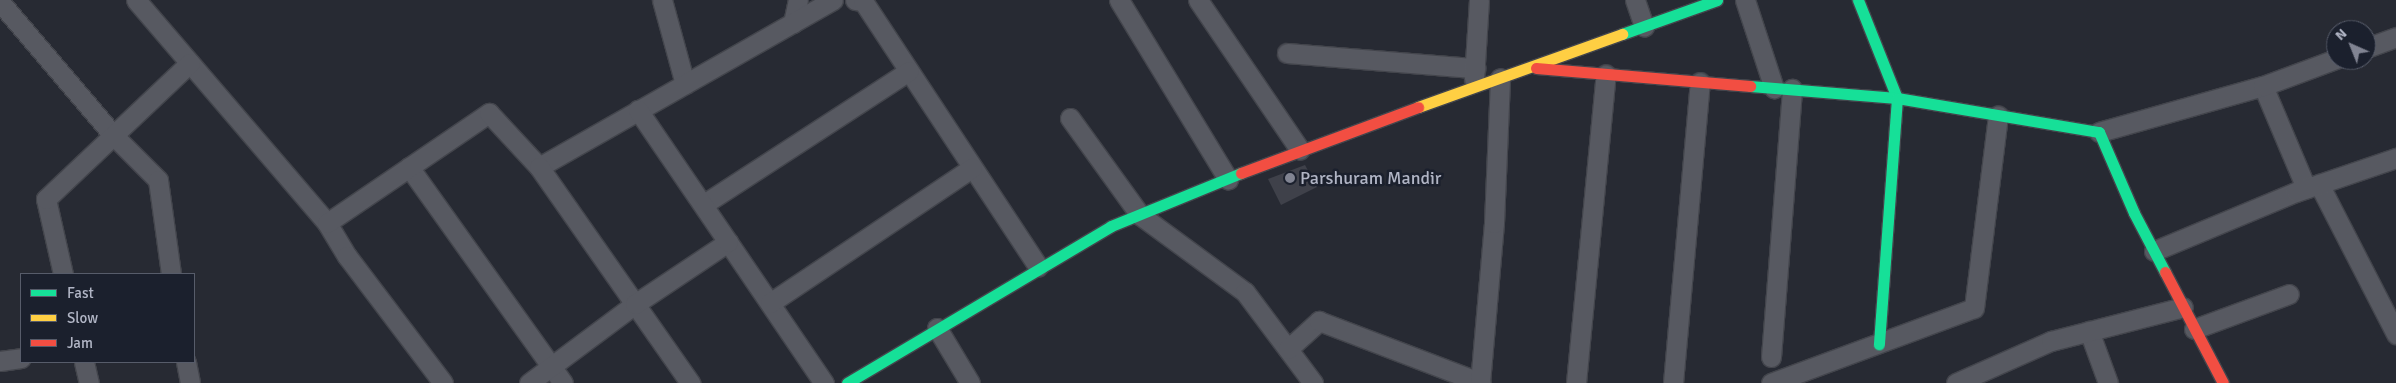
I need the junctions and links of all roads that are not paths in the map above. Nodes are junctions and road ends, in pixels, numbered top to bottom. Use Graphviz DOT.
graph roads {
  1 [pos="662,0"];
  2 [pos="798,0"];
  3 [pos="833,0"];
  4 [pos="861,0"];
  5 [pos="1119,0"];
  6 [pos="1198,0"];
  7 [pos="1479,0"];
  8 [pos="1635,0"];
  9 [pos="1717,0"];
  10 [pos="1745,0"];
  11 [pos="1858,0"];
  12 [pos="0,2"];
  13 [pos="142,2"];
  14 [pos="793,23"];
  15 [pos="1644,26"];
  16 [pos="2396,37"];
  17 [pos="2376,44"];
  18 [pos="1287,53"];
  19 [pos="190,63"];
  20 [pos="2326,63"];
  21 [pos="1475,68"];
  22 [pos="1528,68"];
  23 [pos="908,71"];
  24 [pos="1606,74"];
  25 [pos="1500,78"];
  26 [pos="1700,82"];
  27 [pos="685,84"];
  28 [pos="2263,86"];
  29 [pos="1473,88"];
  30 [pos="1783,89"];
  31 [pos="1897,98"];
  32 [pos="638,110"];
  33 [pos="1998,115"];
  34 [pos="1070,118"];
  35 [pos="2099,132"];
  36 [pos="114,136"];
  37 [pos="1300,150"];
  38 [pos="2396,158"];
  39 [pos="409,167"];
  40 [pos="539,167"];
  41 [pos="972,168"];
  42 [pos="1228,179"];
  43 [pos="2313,186"];
  44 [pos="704,204"];
  45 [pos="1140,215"];
  46 [pos="327,222"];
  47 [pos="728,242"];
  48 [pos="2154,251"];
  49 [pos="1038,266"];
  50 [pos="63,273"];
  51 [pos="170,273"];
  52 [pos="2289,294"];
  53 [pos="770,303"];
  54 [pos="635,304"];
  55 [pos="2183,307"];
  56 [pos="937,328"];
  57 [pos="2194,329"];
  58 [pos="2089,331"];
  59 [pos="2396,334"];
  60 [pos="1879,344"];
  61 [pos="1288,349"];
  62 [pos="1771,357"];
  63 [pos="20,358"];
  64 [pos="0,361"];
  65 [pos="84,363"];
  66 [pos="186,363"];
  67 [pos="552,366"];
  68 [pos="88,383"];
  69 [pos="190,383"];
  70 [pos="443,383"];
  71 [pos="529,383"];
  72 [pos="563,383"];
  73 [pos="690,383"];
  74 [pos="824,383"];
  75 [pos="847,383"];
  76 [pos="970,383"];
  77 [pos="1313,383"];
  78 [pos="1481,383"];
  79 [pos="1576,383"];
  80 [pos="1673,383"];
  81 [pos="1771,383"];
  82 [pos="1956,383"];
  83 [pos="2108,383"];
  84 [pos="2223,383"];
  1 -- 27 [label="street"];
  2 -- 14 [label="street"];
  3 -- 14 [label="street"];
  4 -- 23 [label="street"];
  5 -- 42 [label="street"];
  6 -- 37 [label="street"];
  7 -- 21 [label="street"];
  8 -- 15 [label="street"];
  9 -- 15 [label="street"];
  10 -- 30 [label="street"];
  11 -- 31 [label="street"];
  12 -- 36 [label="street"];
  13 -- 19 [label="street"];
  14 -- 27 [label="street"];
  15 -- 22 [label="street"];
  16 -- 17 [label="street"];
  18 -- 21 [label="street"];
  19 -- 36 [label="street"];
  19 -- 46 [label="street"];
  20 -- 28 [label="street"];
  21 -- 29 [label="street"];
  22 -- 24 [label="street"];
  22 -- 25 [label="street"];
  23 -- 41 [label="street"];
  23 -- 44 [label="street"];
  24 -- 26 [label="street"];
  24 -- 79 [label="street"];
  25 -- 29 [label="street"];
  25 -- 78 [label="street"];
  26 -- 30 [label="street"];
  26 -- 80 [label="street"];
  27 -- 32 [label="street"];
  28 -- 35 [label="street"];
  28 -- 43 [label="street"];
  29 -- 37 [label="street"];
  30 -- 31 [label="street"];
  30 -- 62 [label="street"];
  31 -- 33 [label="street"];
  31 -- 60 [label="street"];
  32 -- 40 [label="street"];
  32 -- 44 [label="street"];
  33 -- 35 [label="street"];
  33 -- 60 [label="street"];
  34 -- 45 [label="street"];
  35 -- 48 [label="street"];
  36 -- 50 [label="street"];
  36 -- 51 [label="street"];
  37 -- 42 [label="street"];
  38 -- 43 [label="street"];
  39 -- 40 [label="street"];
  39 -- 46 [label="street"];
  39 -- 67 [label="street"];
  40 -- 54 [label="street"];
  41 -- 49 [label="street"];
  41 -- 53 [label="street"];
  42 -- 45 [label="street"];
  43 -- 48 [label="street"];
  43 -- 59 [label="street"];
  44 -- 47 [label="street"];
  45 -- 49 [label="street"];
  45 -- 61 [label="street"];
  46 -- 70 [label="street"];
  47 -- 53 [label="street"];
  47 -- 54 [label="street"];
  48 -- 55 [label="street"];
  49 -- 56 [label="street"];
  52 -- 57 [label="street"];
  53 -- 74 [label="street"];
  54 -- 67 [label="street"];
  54 -- 73 [label="street"];
  55 -- 57 [label="street"];
  55 -- 58 [label="street"];
  56 -- 75 [label="street"];
  56 -- 76 [label="street"];
  57 -- 84 [label="street"];
  58 -- 82 [label="street"];
  58 -- 83 [label="street"];
  60 -- 81 [label="street"];
  61 -- 77 [label="street"];
  61 -- 78 [label="street"];
  63 -- 64 [label="street"];
  65 -- 68 [label="street"];
  66 -- 69 [label="street"];
  67 -- 71 [label="street"];
  67 -- 72 [label="street"];
}
